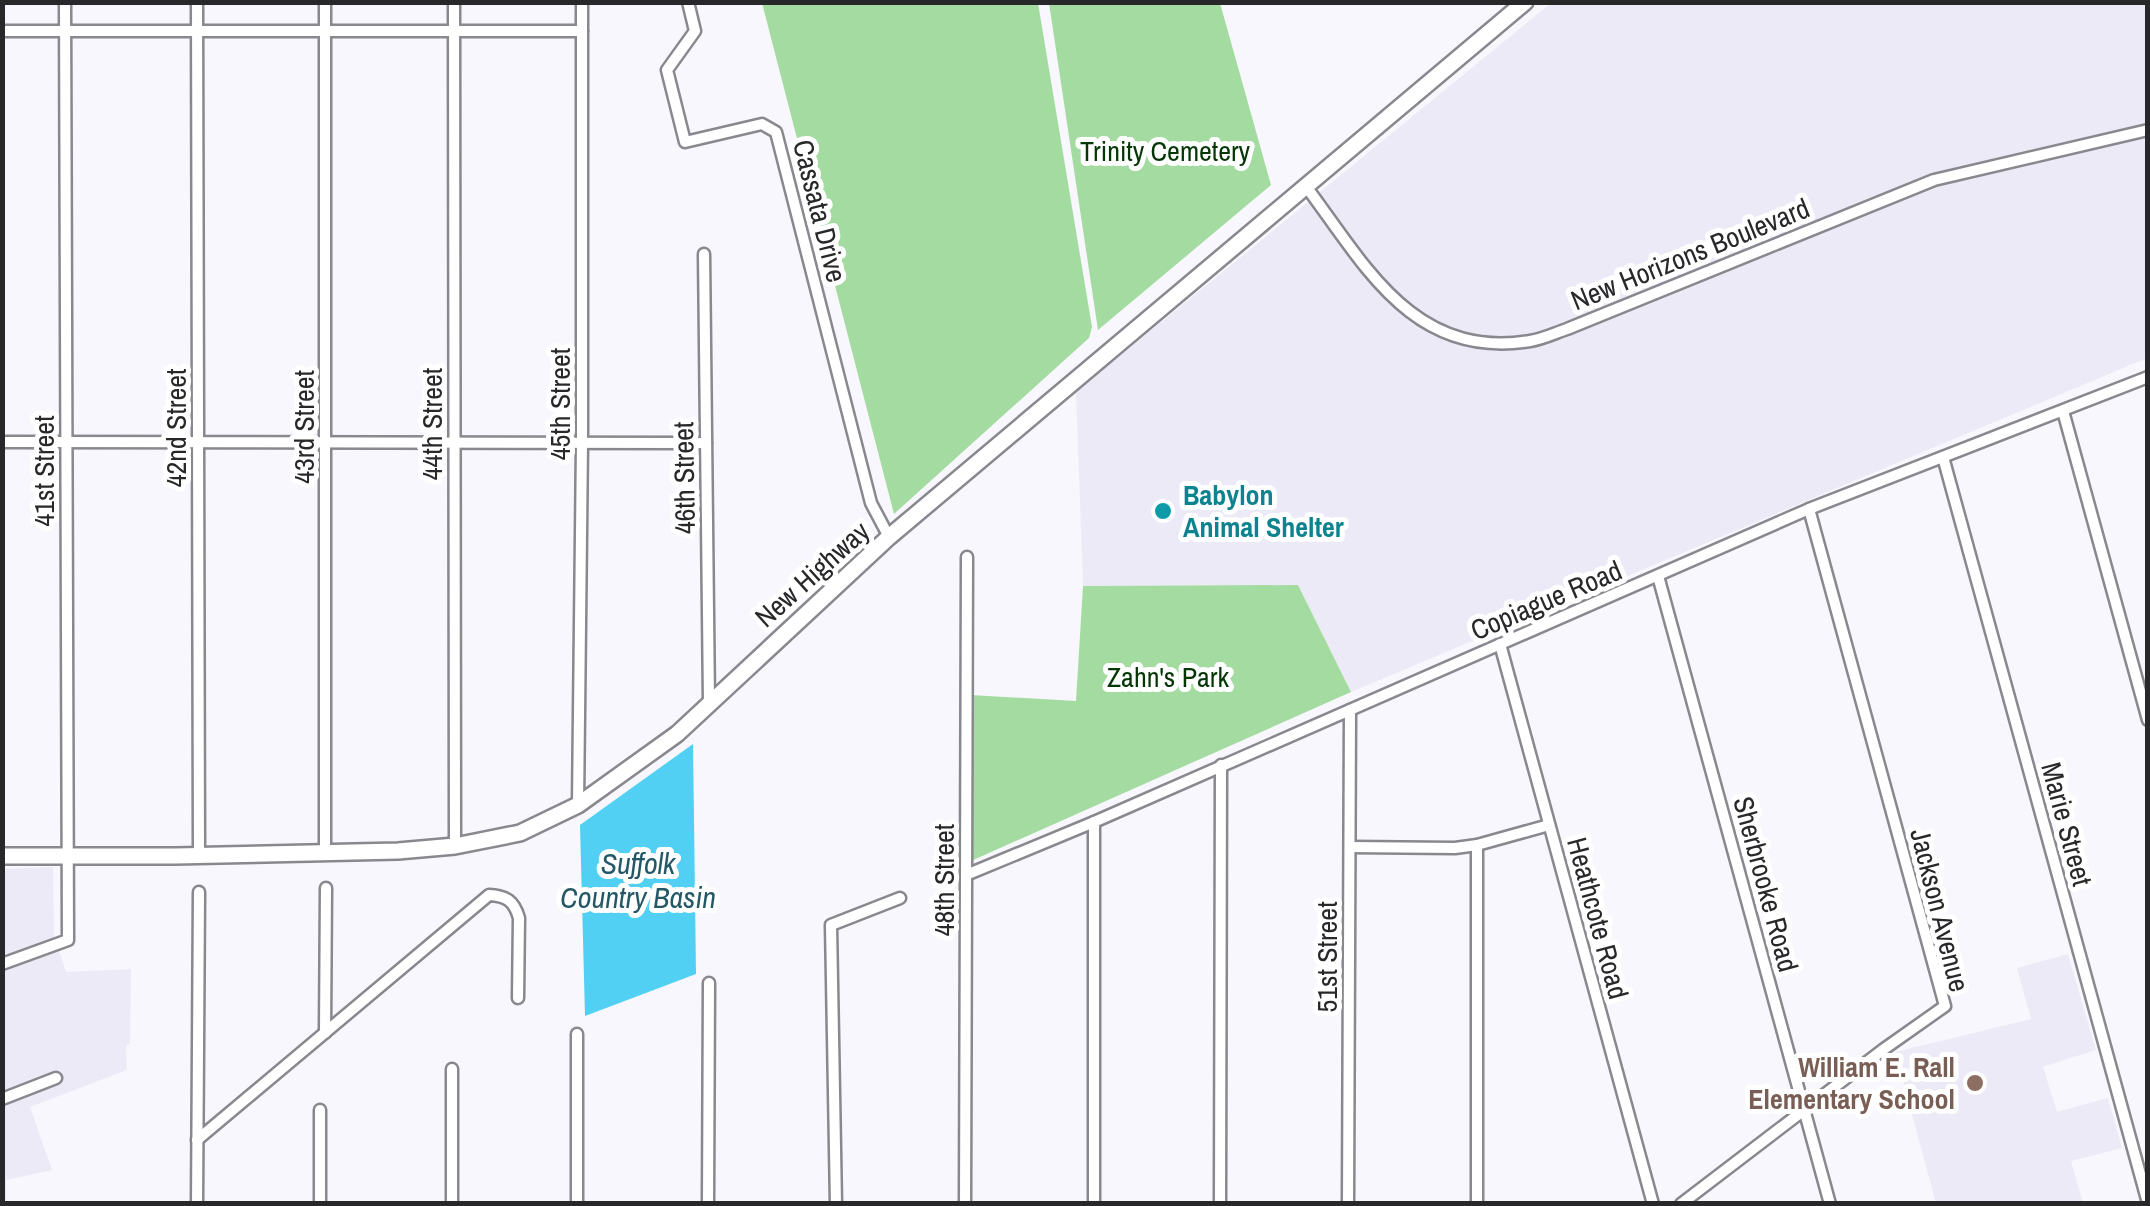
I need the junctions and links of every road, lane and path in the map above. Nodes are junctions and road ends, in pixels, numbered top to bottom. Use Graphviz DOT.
graph roads {
  1 [pos="65,2"];
  2 [pos="198,2"];
  3 [pos="325,2"];
  4 [pos="454,2"];
  5 [pos="582,2"];
  6 [pos="688,2"];
  7 [pos="1524,2"];
  8 [pos="2,31"];
  9 [pos="326,31"];
  10 [pos="454,31"];
  11 [pos="582,31"];
  12 [pos="65,32"];
  13 [pos="198,32"];
  14 [pos="2148,130"];
  15 [pos="1305,185"];
  16 [pos="704,254"];
  17 [pos="2148,377"];
  18 [pos="2062,410"];
  19 [pos="2,442"];
  20 [pos="66,442"];
  21 [pos="198,442"];
  22 [pos="326,442"];
  23 [pos="455,443"];
  24 [pos="582,443"];
  25 [pos="706,443"];
  26 [pos="1943,457"];
  27 [pos="1809,509"];
  28 [pos="889,538"];
  29 [pos="967,557"];
  30 [pos="1658,576"];
  31 [pos="1500,644"];
  32 [pos="709,702"];
  33 [pos="1350,710"];
  34 [pos="2148,720"];
  35 [pos="1221,765"];
  36 [pos="578,806"];
  37 [pos="1094,822"];
  38 [pos="1549,825"];
  39 [pos="1477,845"];
  40 [pos="455,846"];
  41 [pos="1350,847"];
  42 [pos="325,851"];
  43 [pos="199,854"];
  44 [pos="68,855"];
  45 [pos="2,856"];
  46 [pos="966,875"];
  47 [pos="326,888"];
  48 [pos="200,892"];
  49 [pos="900,898"];
  50 [pos="2,964"];
  51 [pos="708,983"];
  52 [pos="518,998"];
  53 [pos="326,1033"];
  54 [pos="577,1034"];
  55 [pos="452,1070"];
  56 [pos="56,1078"];
  57 [pos="2,1099"];
  58 [pos="320,1110"];
  59 [pos="1804,1110"];
  60 [pos="198,1140"];
  61 [pos="2148,1203"];
  62 [pos="197,1204"];
  63 [pos="320,1204"];
  64 [pos="452,1204"];
  65 [pos="577,1204"];
  66 [pos="708,1204"];
  67 [pos="836,1204"];
  68 [pos="965,1204"];
  69 [pos="1094,1204"];
  70 [pos="1220,1204"];
  71 [pos="1348,1204"];
  72 [pos="1478,1204"];
  73 [pos="1654,1204"];
  74 [pos="1681,1204"];
  75 [pos="1830,1204"];
  1 -- 12 [label="street, 41st Street"];
  2 -- 13 [label="street, 42nd Street"];
  3 -- 9 [label="street, 43rd Street"];
  4 -- 10 [label="street, 44th Street"];
  5 -- 11 [label="street, 45th Street"];
  6 -- 28 [label="street, Cassata Drive"];
  7 -- 15 [label="main road, New Highway"];
  8 -- 12 [label="street"];
  9 -- 10 [label="street"];
  9 -- 13 [label="street"];
  9 -- 22 [label="street, 43rd Street"];
  10 -- 11 [label="street"];
  10 -- 23 [label="street, 44th Street"];
  11 -- 24 [label="street, 45th Street"];
  12 -- 13 [label="street"];
  12 -- 20 [label="street, 41st Street"];
  13 -- 21 [label="street, 42nd Street"];
  14 -- 15 [label="street, New Horizons Boulevard"];
  15 -- 28 [label="main road, New Highway"];
  16 -- 25 [label="street, 46th Street"];
  17 -- 18 [label="street, Copiague Road"];
  18 -- 26 [label="street, Copiague Road"];
  18 -- 34 [label="street"];
  19 -- 20 [label="street"];
  20 -- 21 [label="street"];
  20 -- 44 [label="street, 41st Street"];
  21 -- 22 [label="street"];
  21 -- 43 [label="street, 42nd Street"];
  22 -- 23 [label="street"];
  22 -- 42 [label="street, 43rd Street"];
  23 -- 24 [label="street"];
  23 -- 40 [label="street, 44th Street"];
  24 -- 25 [label="street"];
  24 -- 36 [label="street, 45th Street"];
  25 -- 32 [label="street, 46th Street"];
  26 -- 27 [label="street, Copiague Road"];
  26 -- 61 [label="street, Marie Street"];
  27 -- 30 [label="street, Copiague Road"];
  27 -- 59 [label="street, Jackson Avenue"];
  28 -- 32 [label="main road, New Highway"];
  29 -- 46 [label="street, 48th Street"];
  30 -- 31 [label="street, Copiague Road"];
  30 -- 59 [label="street, Sherbrooke Road"];
  31 -- 33 [label="street, Copiague Road"];
  31 -- 38 [label="street, Heathcote Road"];
  32 -- 36 [label="main road, New Highway"];
  33 -- 35 [label="street, Copiague Road"];
  33 -- 41 [label="street, 51st Street"];
  35 -- 37 [label="street, Copiague Road"];
  35 -- 70 [label="street"];
  36 -- 40 [label="main road, New Highway"];
  37 -- 46 [label="street, Copiague Road"];
  37 -- 69 [label="street"];
  38 -- 39 [label="street"];
  38 -- 73 [label="street, Heathcote Road"];
  39 -- 41 [label="street"];
  39 -- 72 [label="street"];
  40 -- 42 [label="main road, New Highway"];
  41 -- 71 [label="street, 51st Street"];
  42 -- 43 [label="main road, New Highway"];
  43 -- 44 [label="main road, New Highway"];
  44 -- 45 [label="main road, New Highway"];
  44 -- 50 [label="street, 41st Street"];
  46 -- 68 [label="street, 48th Street"];
  47 -- 53 [label="street"];
  48 -- 60 [label="street"];
  49 -- 67 [label="street"];
  51 -- 66 [label="street"];
  52 -- 53 [label="street"];
  53 -- 60 [label="street"];
  54 -- 65 [label="street"];
  55 -- 64 [label="street"];
  56 -- 57 [label="street"];
  58 -- 63 [label="street"];
  59 -- 74 [label="street, Jackson Avenue"];
  59 -- 75 [label="street, Sherbrooke Road"];
  60 -- 62 [label="street"];
}
